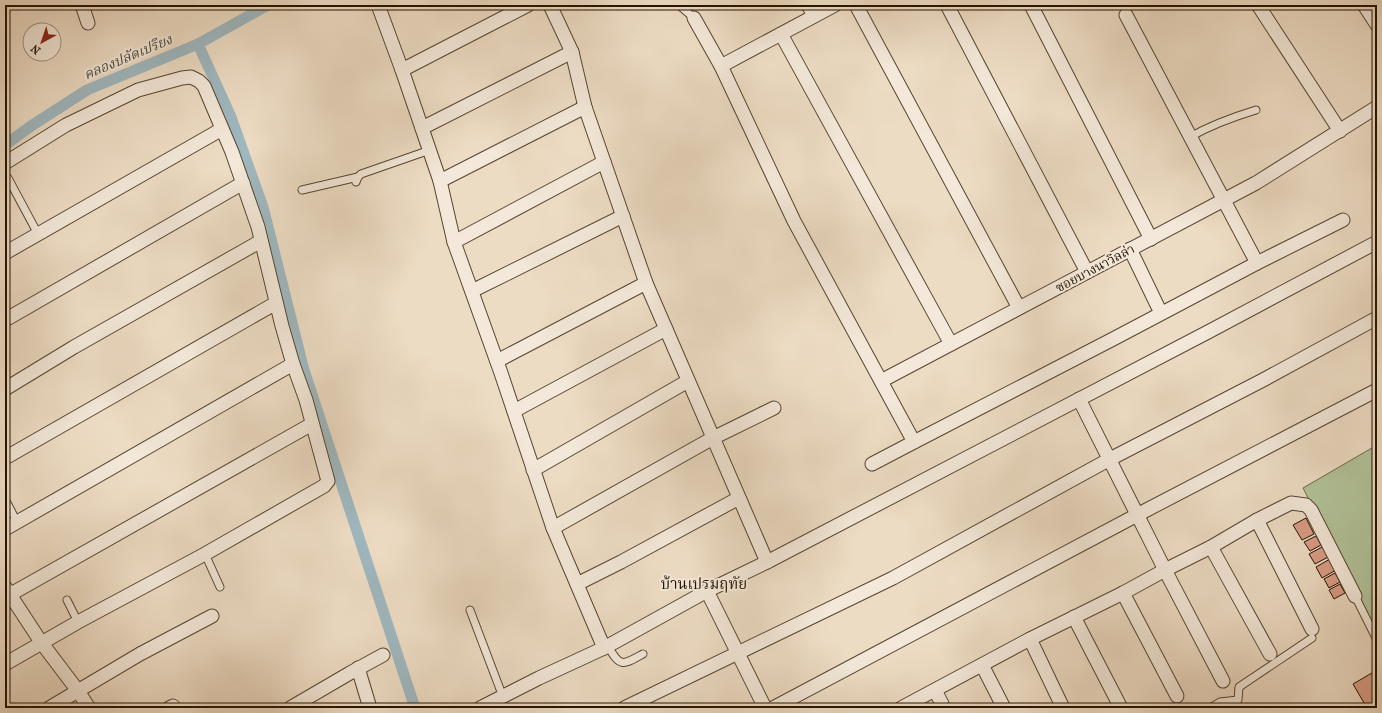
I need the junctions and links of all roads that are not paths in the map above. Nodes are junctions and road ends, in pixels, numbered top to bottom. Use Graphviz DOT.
graph roads {
  1 [pos="82,5"];
  2 [pos="378,5"];
  3 [pos="550,5"];
  4 [pos="679,5"];
  5 [pos="835,5"];
  6 [pos="856,5"];
  7 [pos="947,5"];
  8 [pos="1031,5"];
  9 [pos="1258,5"];
  10 [pos="1364,5"];
  11 [pos="520,7"];
  12 [pos="811,11"];
  13 [pos="1126,15"];
  14 [pos="694,18"];
  15 [pos="88,23"];
  16 [pos="1377,25"];
  17 [pos="781,34"];
  18 [pos="572,52"];
  19 [pos="721,66"];
  20 [pos="402,70"];
  21 [pos="585,107"];
  22 [pos="1377,107"];
  23 [pos="1256,110"];
  24 [pos="422,128"];
  25 [pos="222,129"];
  26 [pos="1340,131"];
  27 [pos="1190,137"];
  28 [pos="430,150"];
  29 [pos="604,162"];
  30 [pos="5,163"];
  31 [pos="8,178"];
  32 [pos="440,181"];
  33 [pos="243,183"];
  34 [pos="302,190"];
  35 [pos="1224,200"];
  36 [pos="623,216"];
  37 [pos="1343,220"];
  38 [pos="38,234"];
  39 [pos="1152,239"];
  40 [pos="261,241"];
  41 [pos="454,242"];
  42 [pos="1377,242"];
  43 [pos="1130,249"];
  44 [pos="5,253"];
  45 [pos="1257,263"];
  46 [pos="1087,272"];
  47 [pos="646,283"];
  48 [pos="472,291"];
  49 [pos="276,303"];
  50 [pos="1158,307"];
  51 [pos="1019,308"];
  52 [pos="1377,318"];
  53 [pos="5,320"];
  54 [pos="666,329"];
  55 [pos="951,344"];
  56 [pos="497,361"];
  57 [pos="293,364"];
  58 [pos="688,380"];
  59 [pos="881,381"];
  60 [pos="5,389"];
  61 [pos="1377,390"];
  62 [pos="1079,399"];
  63 [pos="774,408"];
  64 [pos="514,411"];
  65 [pos="312,424"];
  66 [pos="713,438"];
  67 [pos="914,442"];
  68 [pos="5,458"];
  69 [pos="1110,459"];
  70 [pos="872,464"];
  71 [pos="534,470"];
  72 [pos="739,498"];
  73 [pos="5,499"];
  74 [pos="1137,515"];
  75 [pos="1257,520"];
  76 [pos="17,522"];
  77 [pos="553,528"];
  78 [pos="5,529"];
  79 [pos="1212,547"];
  80 [pos="205,554"];
  81 [pos="767,562"];
  82 [pos="1165,570"];
  83 [pos="577,584"];
  84 [pos="220,587"];
  85 [pos="7,591"];
  86 [pos="707,591"];
  87 [pos="1124,593"];
  88 [pos="1355,596"];
  89 [pos="67,600"];
  90 [pos="470,610"];
  91 [pos="212,616"];
  92 [pos="1074,617"];
  93 [pos="78,622"];
  94 [pos="1312,634"];
  95 [pos="1030,639"];
  96 [pos="1377,640"];
  97 [pos="41,642"];
  98 [pos="606,647"];
  99 [pos="643,654"];
  100 [pos="738,654"];
  101 [pos="1270,654"];
  102 [pos="382,655"];
  103 [pos="5,664"];
  104 [pos="982,665"];
  105 [pos="358,668"];
  106 [pos="1223,681"];
  107 [pos="935,690"];
  108 [pos="78,691"];
  109 [pos="503,696"];
  110 [pos="1177,696"];
  111 [pos="1238,700"];
  112 [pos="295,707"];
  113 [pos="49,708"];
  114 [pos="89,708"];
  115 [pos="370,708"];
  116 [pos="480,708"];
  117 [pos="624,708"];
  118 [pos="765,708"];
  119 [pos="773,708"];
  120 [pos="900,708"];
  121 [pos="944,708"];
  122 [pos="1004,708"];
  123 [pos="1063,708"];
  124 [pos="1121,708"];
  125 [pos="1210,708"];
  126 [pos="1241,708"];
  1 -- 15 [label="street"];
  2 -- 20 [label="street"];
  3 -- 18 [label="street"];
  4 -- 14 [label="lane"];
  5 -- 12 [label="street"];
  6 -- 51 [label="street"];
  7 -- 46 [label="street"];
  8 -- 39 [label="street"];
  9 -- 26 [label="street"];
  10 -- 16 [label="street"];
  11 -- 20 [label="street"];
  12 -- 17 [label="street"];
  13 -- 27 [label="street"];
  14 -- 19 [label="street"];
  17 -- 19 [label="street"];
  17 -- 55 [label="street"];
  18 -- 21 [label="street"];
  18 -- 24 [label="street"];
  19 -- 59 [label="street"];
  20 -- 24 [label="street"];
  21 -- 29 [label="street"];
  21 -- 32 [label="street"];
  22 -- 26 [label="street, ซอยบางนาวิลล่า"];
  23 -- 27 [label="lane"];
  24 -- 28 [label="street"];
  25 -- 30 [label="street"];
  25 -- 33 [label="street"];
  25 -- 38 [label="street"];
  26 -- 35 [label="street, ซอยบางนาวิลล่า"];
  27 -- 35 [label="street"];
  28 -- 32 [label="street"];
  28 -- 34 [label="lane"];
  29 -- 36 [label="street"];
  29 -- 41 [label="street"];
  31 -- 38 [label="lane"];
  32 -- 41 [label="street"];
  33 -- 40 [label="street"];
  33 -- 53 [label="street"];
  35 -- 39 [label="street, ซอยบางนาวิลล่า"];
  35 -- 45 [label="street"];
  36 -- 47 [label="street"];
  36 -- 48 [label="street"];
  37 -- 45 [label="street"];
  38 -- 44 [label="street"];
  39 -- 43 [label="street, ซอยบางนาวิลล่า"];
  40 -- 49 [label="street"];
  40 -- 60 [label="street"];
  41 -- 48 [label="street"];
  42 -- 62 [label="street"];
  43 -- 46 [label="street, ซอยบางนาวิลล่า"];
  43 -- 50 [label="street"];
  45 -- 67 [label="street"];
  46 -- 51 [label="street, ซอยบางนาวิลล่า"];
  47 -- 54 [label="street"];
  47 -- 56 [label="street"];
  48 -- 56 [label="street"];
  49 -- 57 [label="street"];
  49 -- 68 [label="street"];
  51 -- 55 [label="street, ซอยบางนาวิลล่า"];
  52 -- 69 [label="street"];
  54 -- 58 [label="street"];
  54 -- 64 [label="street"];
  55 -- 59 [label="street, ซอยบางนาวิลล่า"];
  56 -- 64 [label="street"];
  57 -- 65 [label="street"];
  57 -- 76 [label="street"];
  58 -- 66 [label="street"];
  58 -- 71 [label="street"];
  59 -- 67 [label="street"];
  61 -- 74 [label="street"];
  62 -- 69 [label="street"];
  62 -- 81 [label="street"];
  63 -- 66 [label="street"];
  64 -- 71 [label="street"];
  65 -- 80 [label="street"];
  65 -- 85 [label="street"];
  66 -- 72 [label="street"];
  66 -- 77 [label="street"];
  67 -- 70 [label="street"];
  69 -- 74 [label="street"];
  69 -- 100 [label="street"];
  71 -- 77 [label="street"];
  72 -- 81 [label="street"];
  72 -- 83 [label="street"];
  73 -- 76 [label="lane"];
  74 -- 82 [label="street"];
  74 -- 119 [label="street"];
  75 -- 79 [label="street"];
  75 -- 88 [label="street"];
  75 -- 94 [label="street"];
  76 -- 78 [label="street"];
  77 -- 83 [label="street"];
  79 -- 82 [label="street"];
  79 -- 101 [label="street"];
  80 -- 84 [label="lane"];
  80 -- 93 [label="street"];
  81 -- 86 [label="street"];
  82 -- 87 [label="street"];
  82 -- 106 [label="street"];
  83 -- 98 [label="street"];
  85 -- 97 [label="street"];
  86 -- 98 [label="street"];
  86 -- 100 [label="street"];
  87 -- 92 [label="street"];
  87 -- 110 [label="street"];
  88 -- 96 [label="lane"];
  89 -- 93 [label="lane"];
  90 -- 109 [label="lane"];
  91 -- 108 [label="street"];
  92 -- 95 [label="street"];
  92 -- 124 [label="street"];
  93 -- 97 [label="street"];
  94 -- 111 [label="lane"];
  95 -- 104 [label="street"];
  95 -- 123 [label="street"];
  97 -- 103 [label="street"];
  97 -- 108 [label="street"];
  98 -- 99 [label="lane"];
  98 -- 109 [label="street"];
  100 -- 117 [label="street"];
  100 -- 118 [label="street"];
  102 -- 105 [label="street"];
  104 -- 107 [label="street"];
  104 -- 122 [label="street"];
  105 -- 112 [label="street"];
  105 -- 115 [label="street"];
  107 -- 120 [label="street"];
  107 -- 121 [label="street"];
  108 -- 113 [label="street"];
  108 -- 114 [label="street"];
  109 -- 116 [label="street"];
  111 -- 125 [label="lane"];
  111 -- 126 [label="lane"];
}
